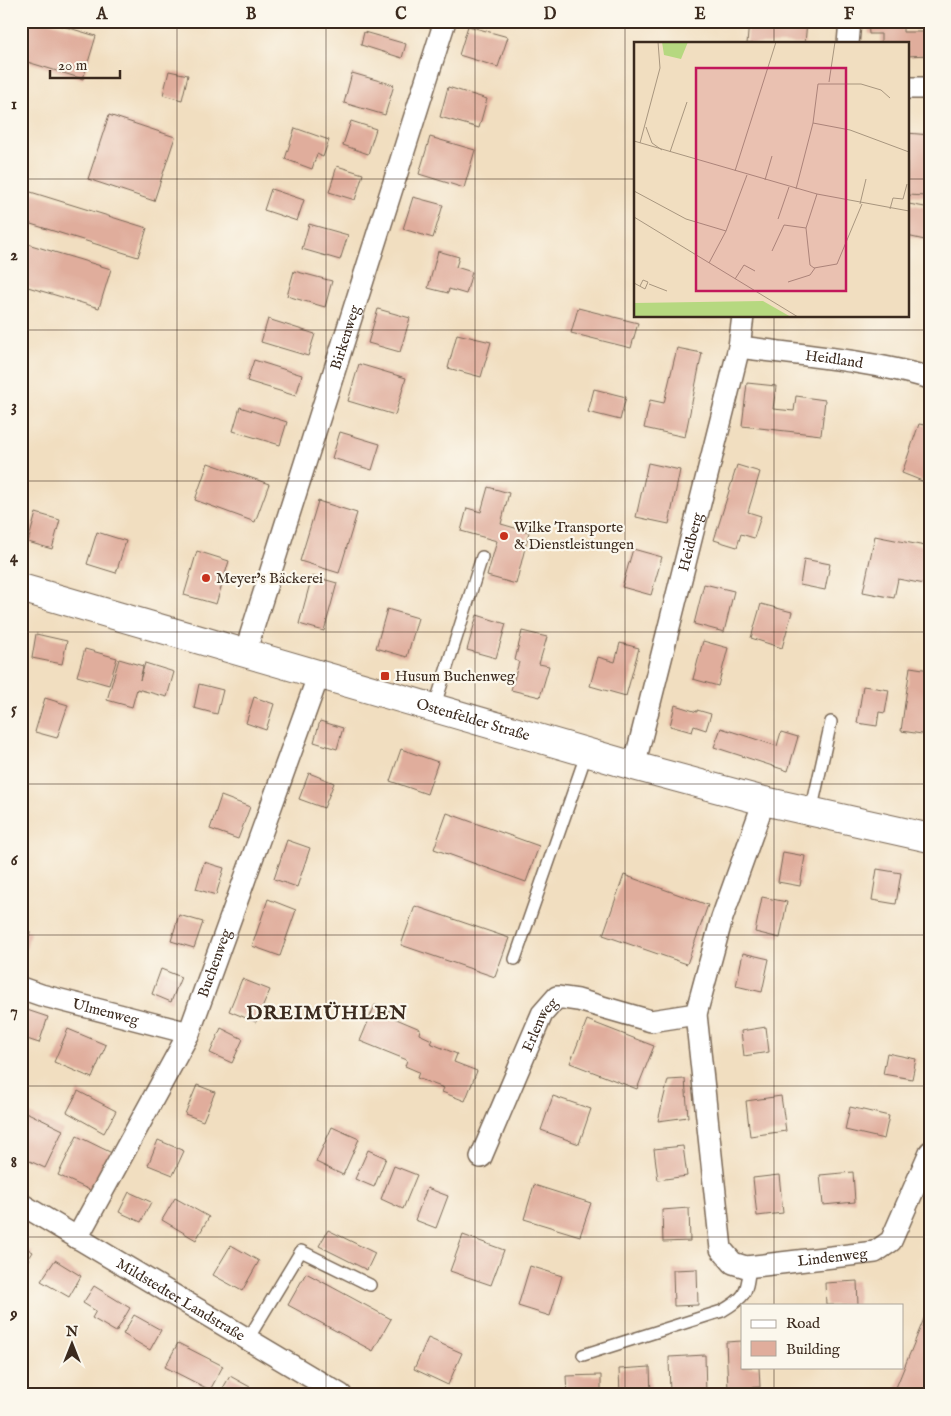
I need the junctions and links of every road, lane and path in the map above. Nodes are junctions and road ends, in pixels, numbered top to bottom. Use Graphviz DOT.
graph roads {
  1 [pos="445,21"];
  2 [pos="850,21"];
  3 [pos="848,42"];
  4 [pos="908,88"];
  5 [pos="930,88"];
  6 [pos="743,318"];
  7 [pos="739,347"];
  8 [pos="930,378"];
  9 [pos="482,557"];
  10 [pos="21,588"];
  11 [pos="245,653"];
  12 [pos="319,674"];
  13 [pos="434,708"];
  14 [pos="831,722"];
  15 [pos="587,752"];
  16 [pos="634,766"];
  17 [pos="764,801"];
  18 [pos="811,812"];
  19 [pos="930,838"];
  20 [pos="515,959"];
  21 [pos="21,988"];
  22 [pos="696,1014"];
  23 [pos="190,1033"];
  24 [pos="930,1152"];
  25 [pos="481,1157"];
  26 [pos="21,1204"];
  27 [pos="77,1238"];
  28 [pos="741,1265"];
  29 [pos="370,1285"];
  30 [pos="248,1339"];
  31 [pos="583,1355"];
  32 [pos="341,1395"];
  1 -- 11 [label="street, Birkenweg"];
  2 -- 3 [label="street"];
  4 -- 5 [label="street"];
  6 -- 7 [label="street, Heidberg"];
  7 -- 8 [label="street, Heidland"];
  7 -- 16 [label="street, Heidberg"];
  9 -- 13 [label="lane"];
  10 -- 11 [label="main road, Ostenfelder Straße"];
  11 -- 12 [label="main road, Ostenfelder Straße"];
  12 -- 13 [label="main road, Ostenfelder Straße"];
  12 -- 23 [label="street, Buchenweg"];
  13 -- 15 [label="main road, Ostenfelder Straße"];
  14 -- 18 [label="lane"];
  15 -- 16 [label="main road, Ostenfelder Straße"];
  15 -- 20 [label="lane"];
  16 -- 17 [label="main road, Ostenfelder Straße"];
  17 -- 18 [label="main road, Ostenfelder Straße"];
  17 -- 22 [label="street"];
  18 -- 19 [label="main road, Ostenfelder Straße"];
  21 -- 23 [label="street, Ulmenweg"];
  22 -- 25 [label="street, Erlenweg"];
  22 -- 28 [label="street"];
  23 -- 27 [label="street, Buchenweg"];
  24 -- 28 [label="street, Lindenweg"];
  26 -- 27 [label="street, Mildstedter Landstraße"];
  27 -- 30 [label="street, Mildstedter Landstraße"];
  28 -- 31 [label="lane"];
  29 -- 30 [label="lane"];
  30 -- 32 [label="street, Mildstedter Landstraße"];
}
